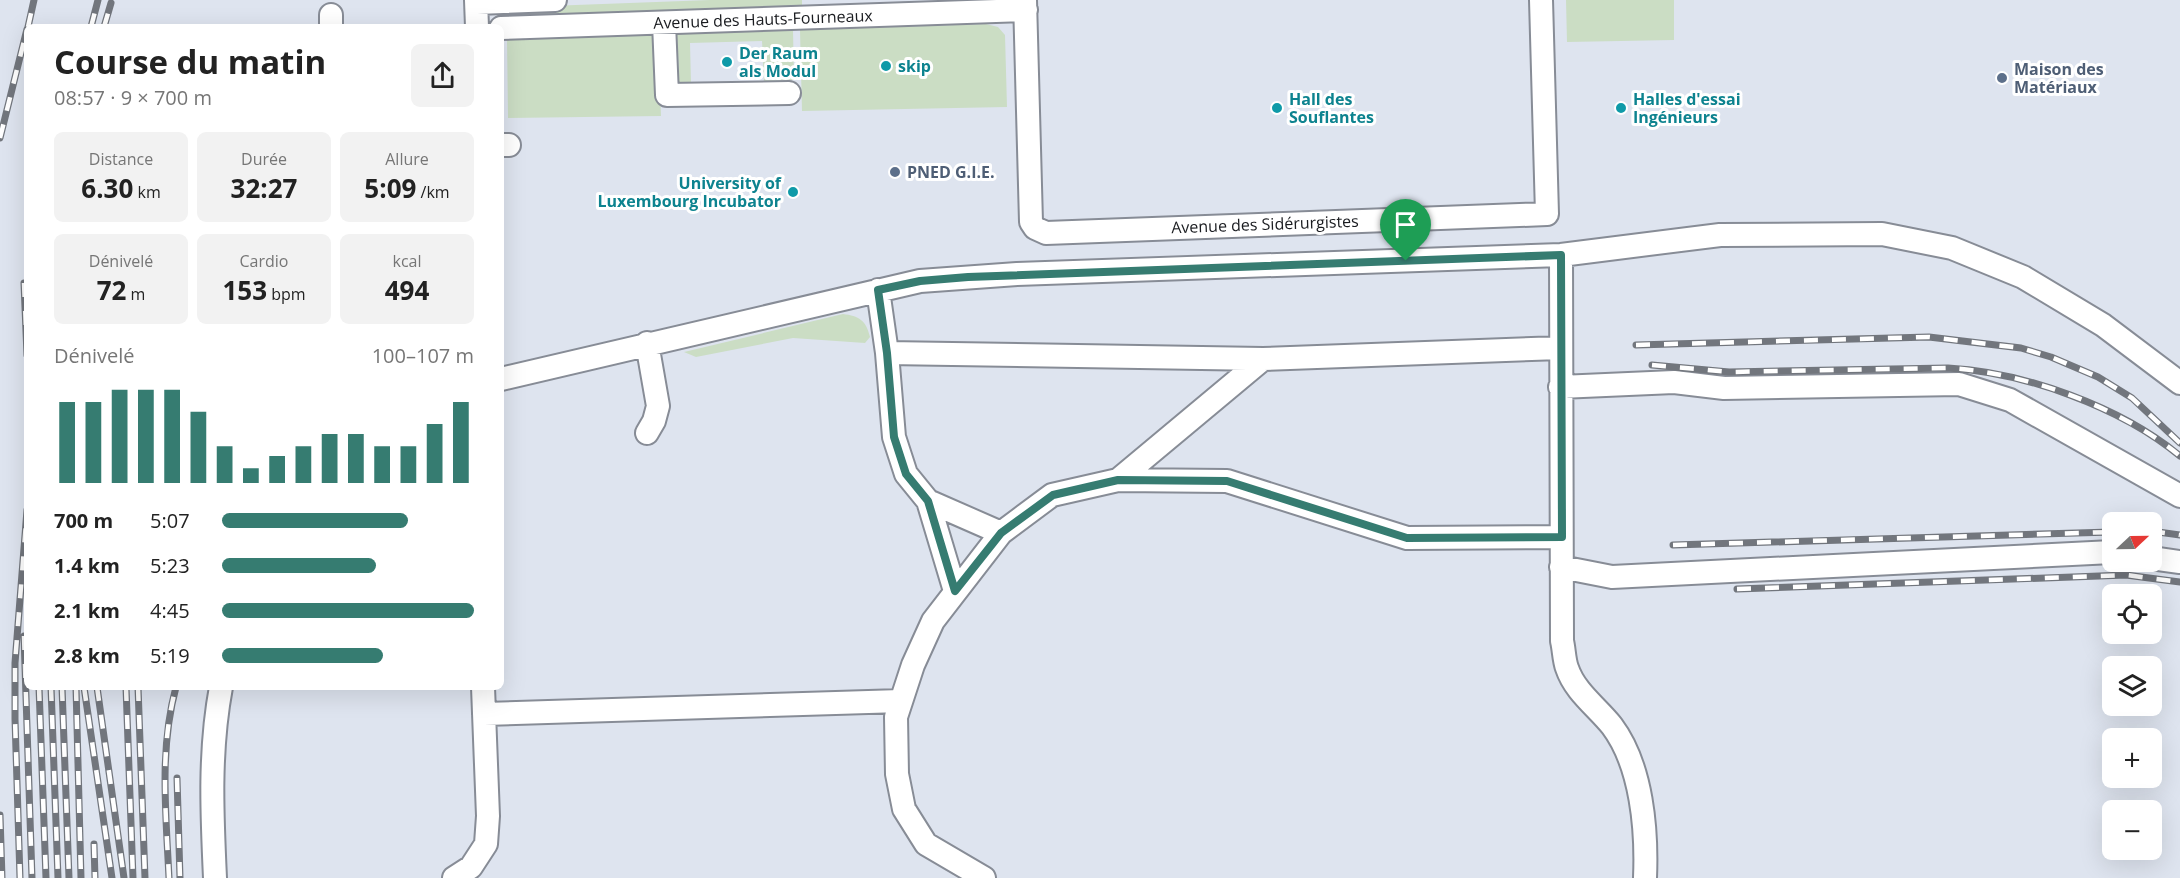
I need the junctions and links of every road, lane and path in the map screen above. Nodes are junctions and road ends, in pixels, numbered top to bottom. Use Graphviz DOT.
graph roads {
  1 [pos="555,0"];
  2 [pos="1541,0"];
  3 [pos="476,1"];
  4 [pos="1025,5"];
  5 [pos="664,23"];
  6 [pos="477,24"];
  7 [pos="504,28"];
  8 [pos="789,93"];
  9 [pos="1561,255"];
  10 [pos="878,290"];
  11 [pos="647,343"];
  12 [pos="1561,348"];
  13 [pos="887,353"];
  14 [pos="1263,360"];
  15 [pos="504,378"];
  16 [pos="2180,383"];
  17 [pos="1560,387"];
  18 [pos="647,433"];
  19 [pos="1118,480"];
  20 [pos="2180,495"];
  21 [pos="928,501"];
  22 [pos="1001,533"];
  23 [pos="1562,537"];
  24 [pos="2102,552"];
  25 [pos="2162,560"];
  26 [pos="2180,562"];
  27 [pos="1562,567"];
  28 [pos="955,591"];
  29 [pos="220,690"];
  30 [pos="483,690"];
  31 [pos="901,701"];
  32 [pos="484,714"];
  33 [pos="215,878"];
  34 [pos="454,878"];
  35 [pos="984,878"];
  36 [pos="1645,878"];
  1 -- 3 [label="street"];
  2 -- 4 [label="street, Avenue des Sidérurgistes"];
  3 -- 6 [label="street"];
  4 -- 5 [label="street, Avenue des Hauts-Fourneaux"];
  5 -- 7 [label="street, Avenue des Hauts-Fourneaux"];
  5 -- 8 [label="street"];
  9 -- 10 [label="street"];
  9 -- 12 [label="street"];
  9 -- 16 [label="street"];
  10 -- 11 [label="street"];
  10 -- 13 [label="street"];
  11 -- 15 [label="street"];
  11 -- 18 [label="street"];
  12 -- 14 [label="street"];
  12 -- 17 [label="street"];
  13 -- 14 [label="street"];
  13 -- 21 [label="street"];
  14 -- 19 [label="street"];
  17 -- 20 [label="street"];
  17 -- 23 [label="street"];
  19 -- 22 [label="street"];
  19 -- 23 [label="street"];
  21 -- 22 [label="street"];
  21 -- 28 [label="street"];
  22 -- 28 [label="street"];
  23 -- 27 [label="street"];
  24 -- 27 [label="street"];
  25 -- 26 [label="street"];
  27 -- 36 [label="street"];
  28 -- 31 [label="street"];
  29 -- 33 [label="street"];
  30 -- 32 [label="street"];
  31 -- 32 [label="street"];
  31 -- 35 [label="street"];
  32 -- 34 [label="street"];
}
